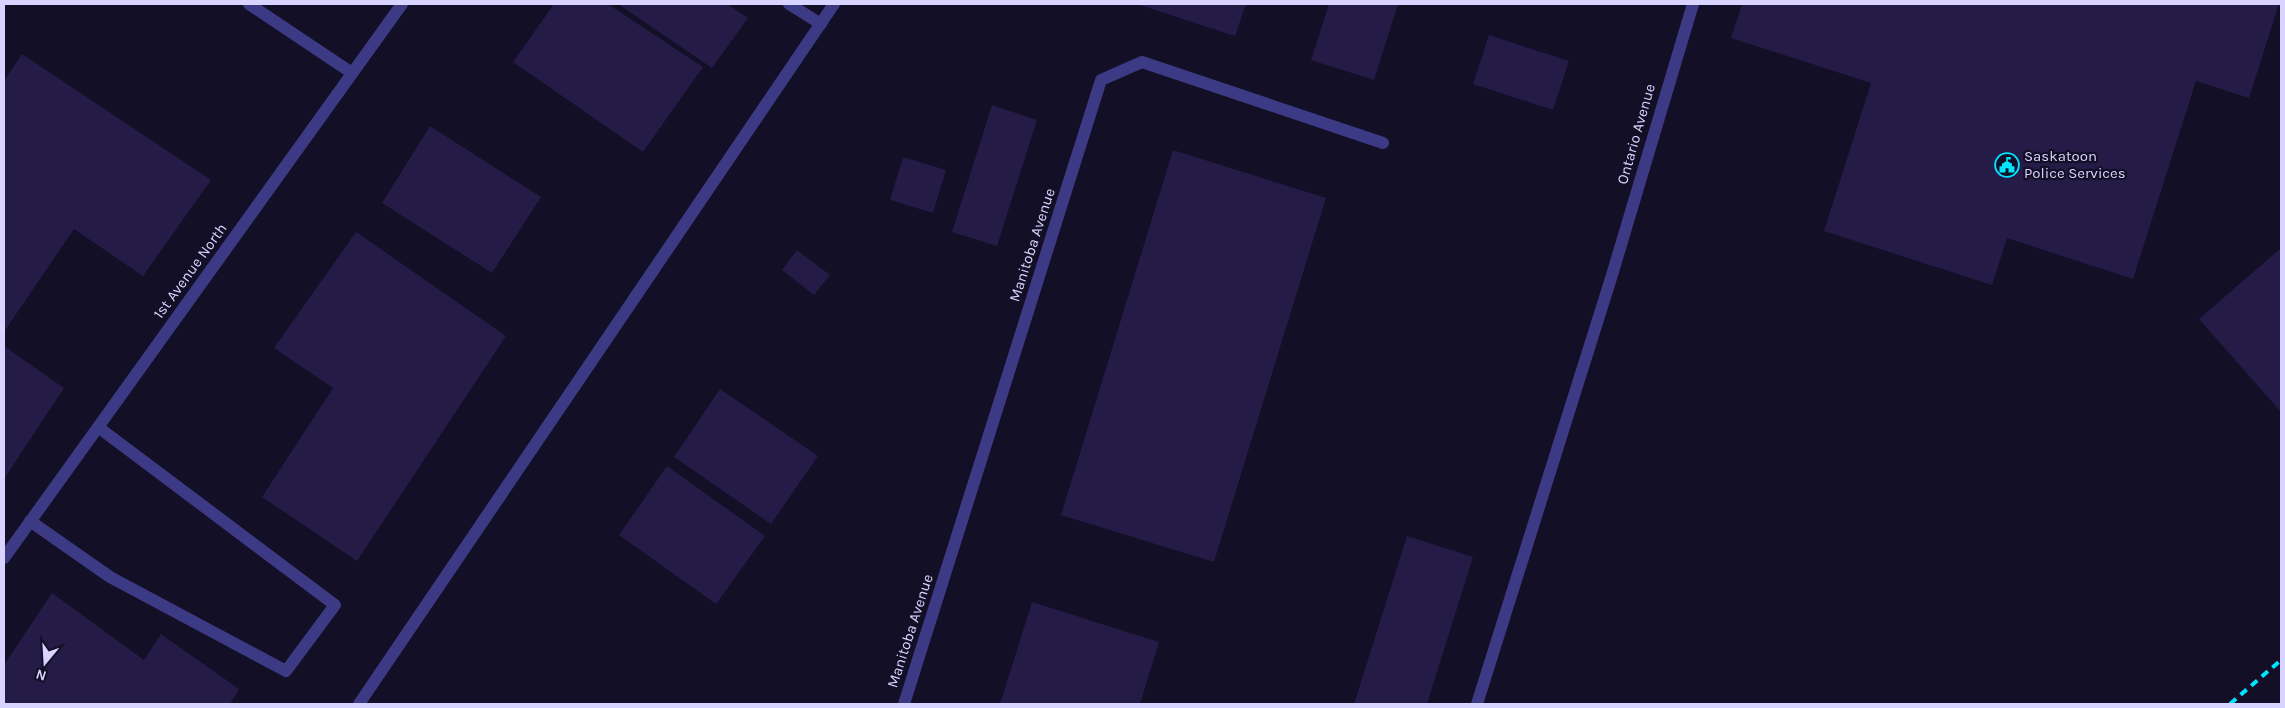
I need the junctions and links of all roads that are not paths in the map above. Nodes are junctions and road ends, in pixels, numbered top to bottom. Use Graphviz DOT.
graph roads {
  1 [pos="249,4"];
  2 [pos="402,4"];
  3 [pos="790,4"];
  4 [pos="834,4"];
  5 [pos="1693,4"];
  6 [pos="821,24"];
  7 [pos="352,73"];
  8 [pos="1383,143"];
  9 [pos="98,426"];
  10 [pos="30,521"];
  11 [pos="4,558"];
  12 [pos="359,704"];
  13 [pos="904,704"];
  14 [pos="1477,704"];
  1 -- 7 [label="street"];
  2 -- 7 [label="street, 1st Avenue North"];
  3 -- 6 [label="street"];
  4 -- 6 [label="street"];
  5 -- 14 [label="street, Ontario Avenue"];
  6 -- 12 [label="street"];
  7 -- 9 [label="street, 1st Avenue North"];
  8 -- 13 [label="street, Manitoba Avenue"];
  9 -- 10 [label="street, 1st Avenue North"];
  9 -- 10 [label="street"];
  10 -- 11 [label="street, 1st Avenue North"];
}
